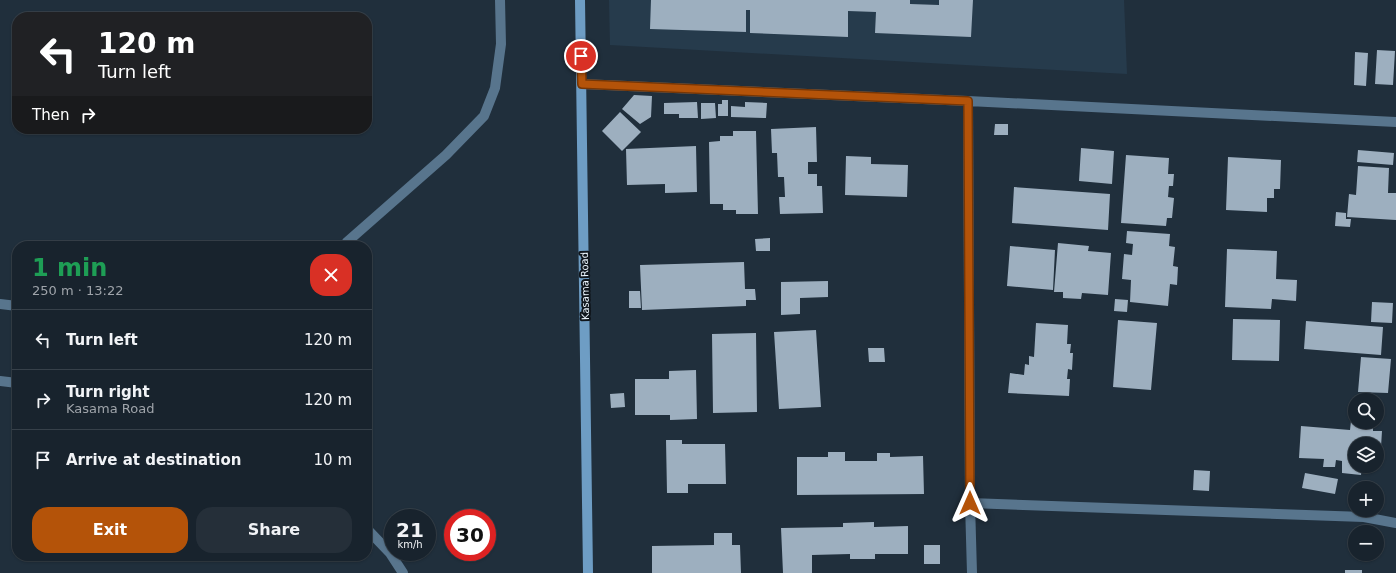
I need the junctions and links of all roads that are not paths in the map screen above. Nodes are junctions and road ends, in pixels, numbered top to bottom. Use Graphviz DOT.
graph roads {
  1 [pos="500,0"];
  2 [pos="580,0"];
  3 [pos="582,84"];
  4 [pos="968,101"];
  5 [pos="1396,122"];
  6 [pos="348,241"];
  7 [pos="0,304"];
  8 [pos="12,305"];
  9 [pos="0,381"];
  10 [pos="12,382"];
  11 [pos="970,503"];
  12 [pos="1396,523"];
  13 [pos="372,534"];
  14 [pos="403,573"];
  15 [pos="588,573"];
  16 [pos="972,573"];
  1 -- 6 [label="street"];
  2 -- 3 [label="street, Kasama Road"];
  3 -- 4 [label="street"];
  3 -- 15 [label="street, Kasama Road"];
  4 -- 5 [label="street"];
  4 -- 11 [label="street"];
  7 -- 8 [label="street"];
  9 -- 10 [label="street"];
  11 -- 12 [label="street"];
  11 -- 16 [label="street"];
  13 -- 14 [label="street"];
}
